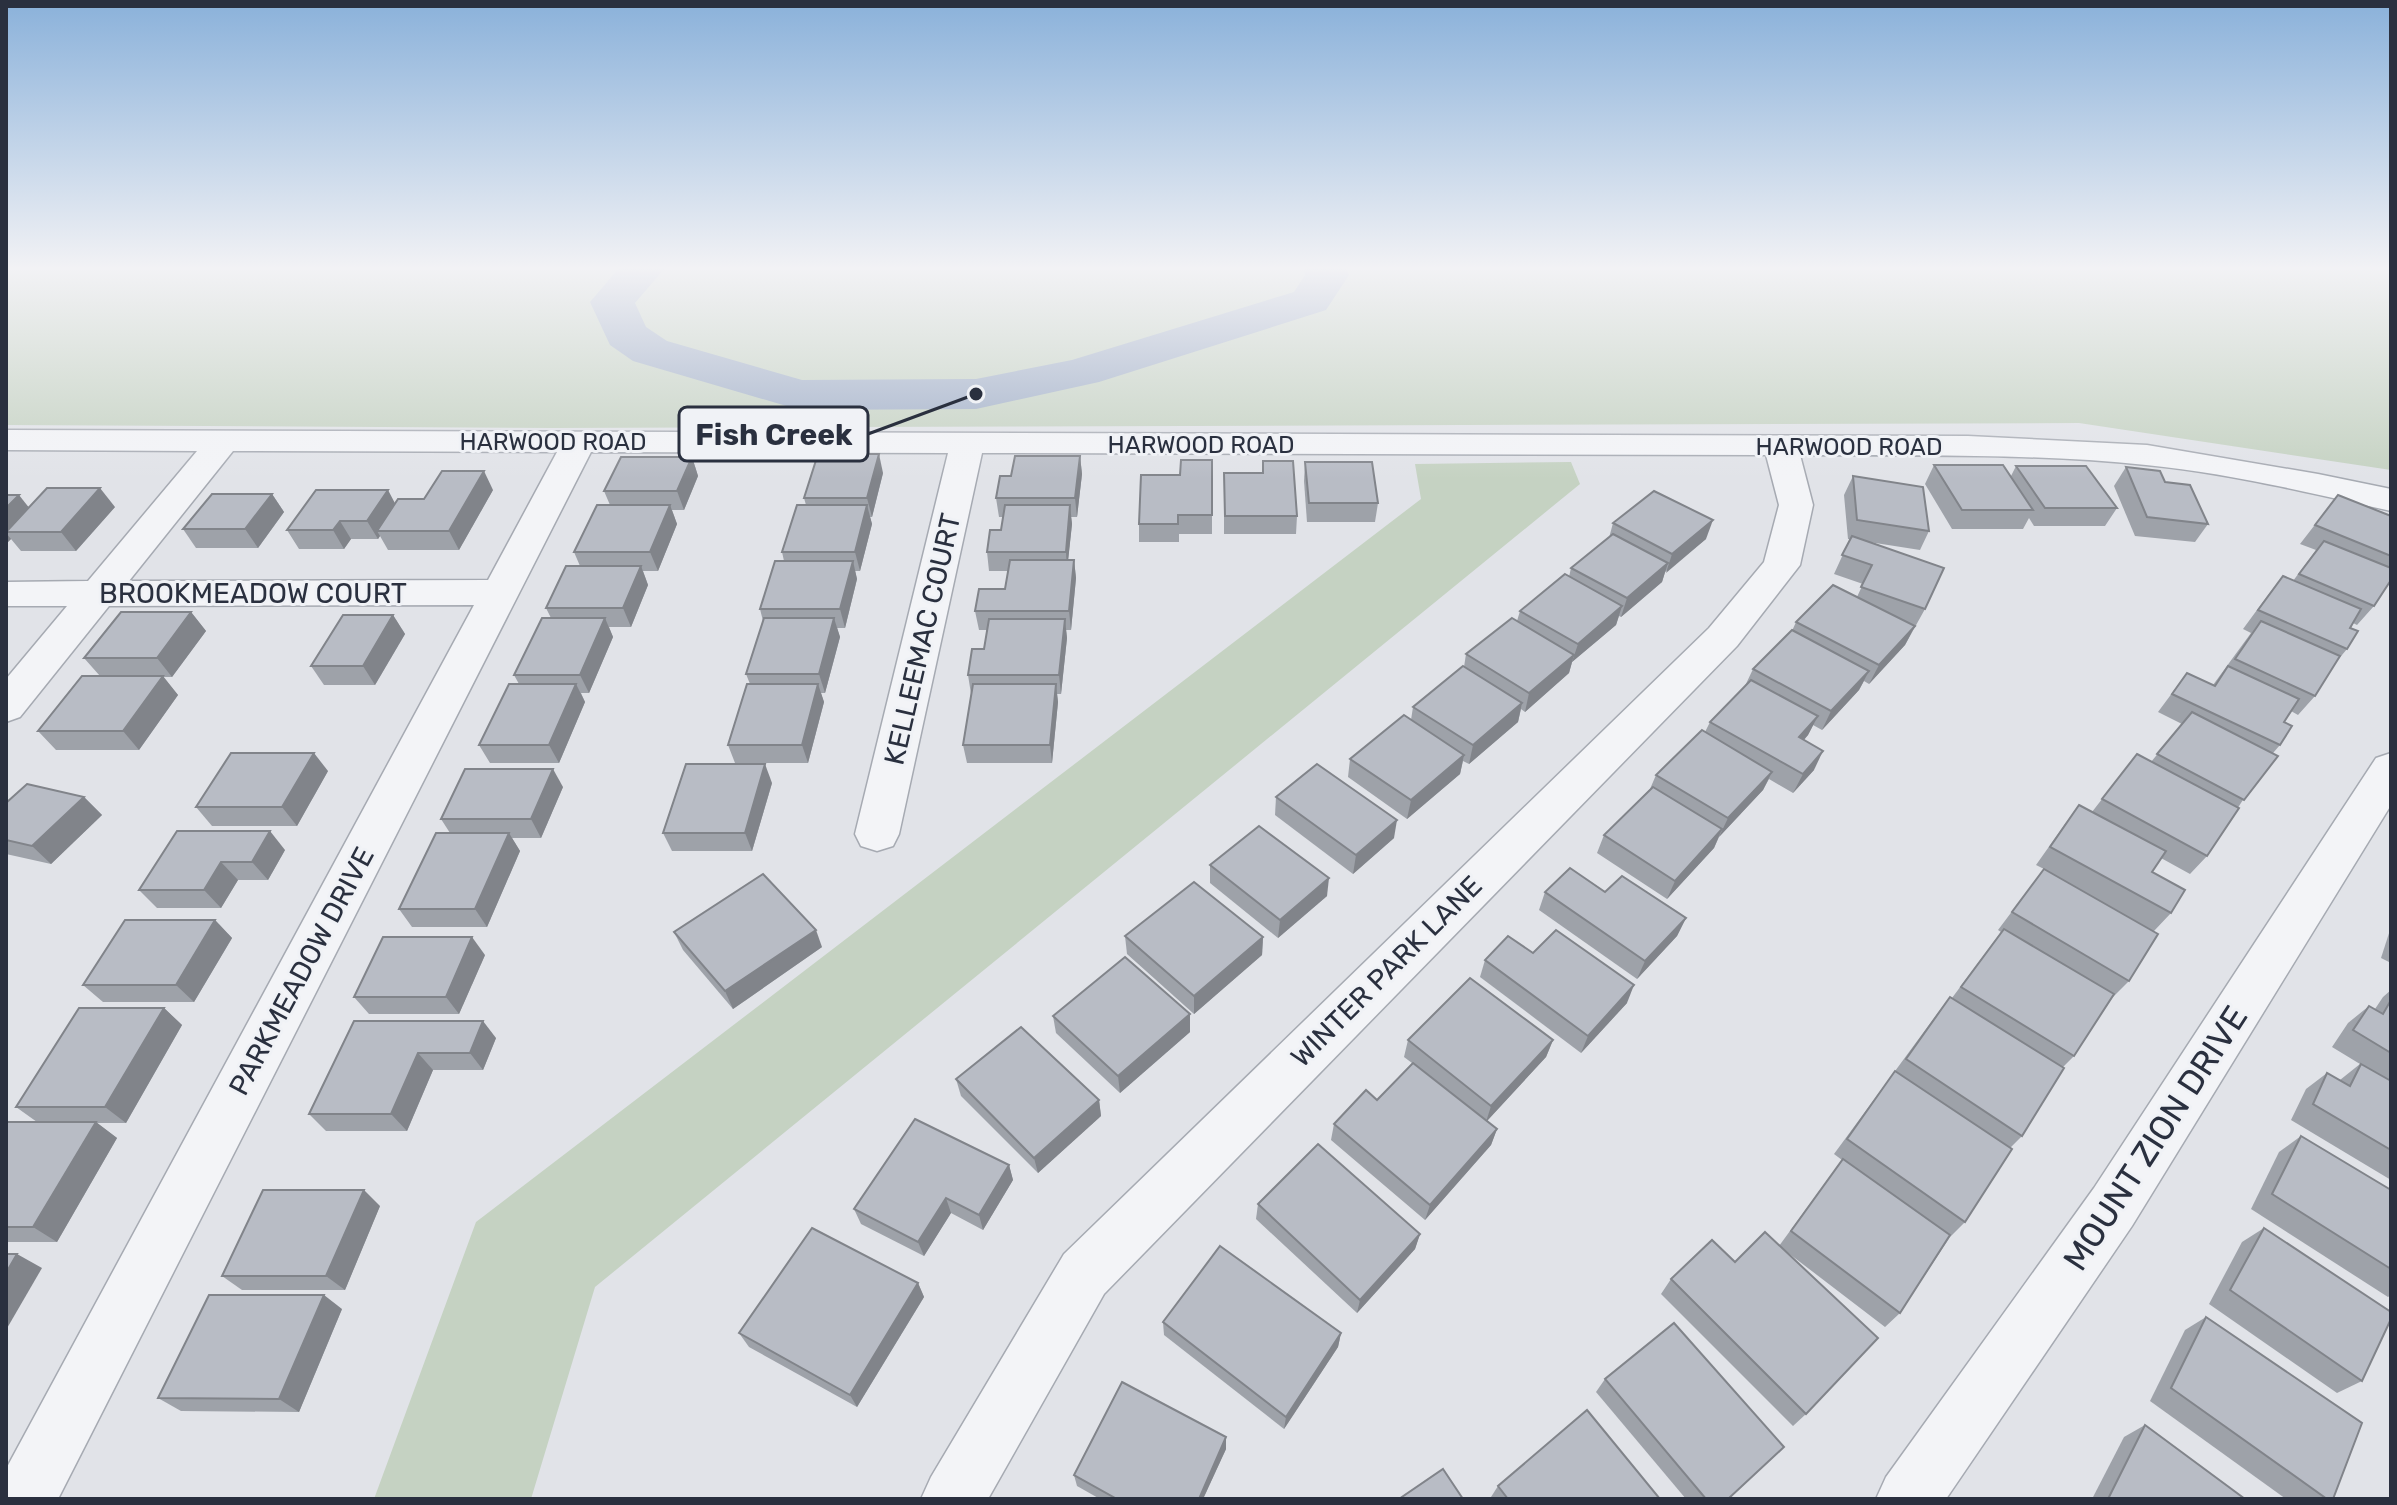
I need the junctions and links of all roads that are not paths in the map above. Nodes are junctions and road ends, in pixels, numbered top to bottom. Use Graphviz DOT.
graph roads {
  1 [pos="6,440"];
  2 [pos="223,441"];
  3 [pos="579,442"];
  4 [pos="967,444"];
  5 [pos="1781,447"];
  6 [pos="2391,500"];
  7 [pos="500,592"];
  8 [pos="6,594"];
  9 [pos="99,594"];
  10 [pos="6,707"];
  11 [pos="2391,769"];
  12 [pos="877,834"];
  13 [pos="24,1499"];
  14 [pos="953,1499"];
  15 [pos="1908,1499"];
  1 -- 2 [label="street, HARWOOD ROAD"];
  2 -- 3 [label="street, HARWOOD ROAD"];
  2 -- 9 [label="street"];
  3 -- 4 [label="street, HARWOOD ROAD"];
  3 -- 7 [label="street, PARKMEADOW DRIVE"];
  4 -- 5 [label="street, HARWOOD ROAD"];
  4 -- 12 [label="street, KELLEEMAC COURT"];
  5 -- 6 [label="street, HARWOOD ROAD"];
  5 -- 14 [label="street, WINTER PARK LANE"];
  7 -- 9 [label="street, BROOKMEADOW COURT"];
  7 -- 13 [label="street, PARKMEADOW DRIVE"];
  8 -- 9 [label="street, BROOKMEADOW COURT"];
  9 -- 10 [label="street"];
  11 -- 15 [label="street, MOUNT ZION DRIVE"];
}
